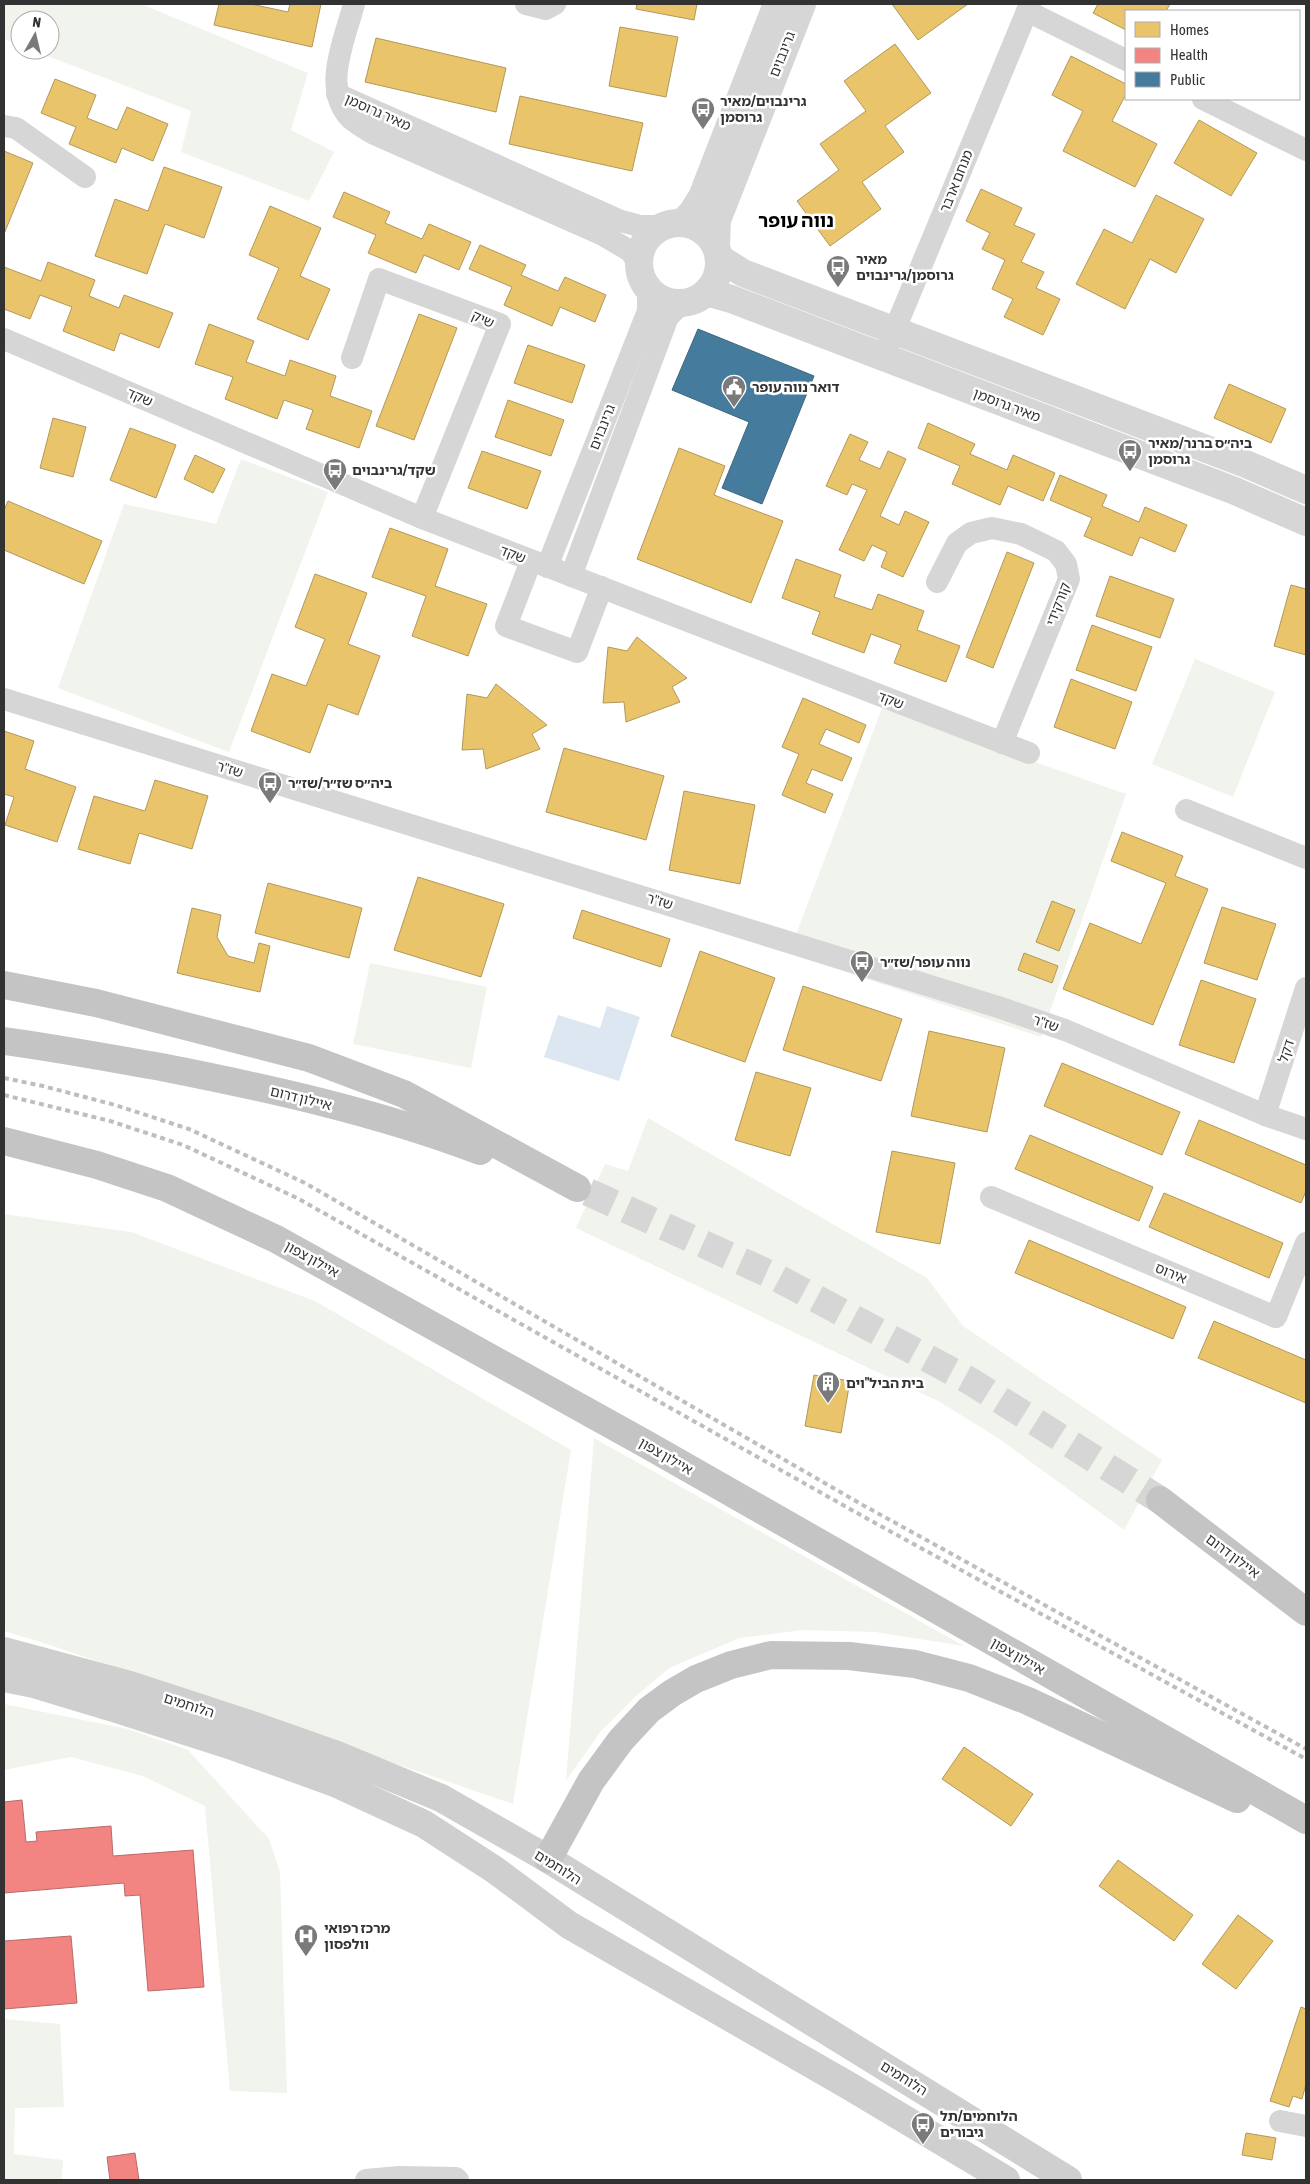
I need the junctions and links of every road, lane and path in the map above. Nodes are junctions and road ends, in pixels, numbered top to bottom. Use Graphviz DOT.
graph roads {
  1 [pos="354,4"];
  2 [pos="526,4"];
  3 [pos="555,4"];
  4 [pos="777,4"];
  5 [pos="802,4"];
  6 [pos="1029,7"];
  7 [pos="1125,59"];
  8 [pos="336,94"];
  9 [pos="1206,100"];
  10 [pos="4,126"];
  11 [pos="1306,150"];
  12 [pos="85,177"];
  13 [pos="672,224"];
  14 [pos="717,252"];
  15 [pos="642,274"];
  16 [pos="696,297"];
  17 [pos="896,330"];
  18 [pos="4,339"];
  19 [pos="352,358"];
  20 [pos="882,358"];
  21 [pos="1306,490"];
  22 [pos="422,518"];
  23 [pos="1306,522"];
  24 [pos="539,564"];
  25 [pos="571,576"];
  26 [pos="936,582"];
  27 [pos="602,587"];
  28 [pos="4,700"];
  29 [pos="1002,743"];
  30 [pos="1029,753"];
  31 [pos="1186,810"];
  32 [pos="1306,858"];
  33 [pos="4,985"];
  34 [pos="1306,988"];
  35 [pos="4,1041"];
  36 [pos="1266,1115"];
  37 [pos="1306,1129"];
  38 [pos="4,1141"];
  39 [pos="991,1197"];
  40 [pos="1306,1243"];
  41 [pos="1160,1500"];
  42 [pos="1306,1612"];
  43 [pos="4,1650"];
  44 [pos="4,1678"];
  45 [pos="1306,1820"];
  46 [pos="1306,1831"];
  47 [pos="548,1859"];
  48 [pos="495,1870"];
  49 [pos="1280,2121"];
  50 [pos="1306,2126"];
  51 [pos="457,2179"];
  52 [pos="366,2180"];
  53 [pos="1006,2180"];
  54 [pos="1068,2180"];
  1 -- 8 [label="street"];
  2 -- 3 [label="street"];
  4 -- 13 [label="street, גרינבוים"];
  5 -- 14 [label="street, גרינבוים"];
  6 -- 7 [label="street"];
  6 -- 17 [label="street, מנחם ארבר"];
  8 -- 13 [label="street, מאיר גרוסמן"];
  8 -- 15 [label="street, מאיר גרוסמן"];
  9 -- 11 [label="street"];
  10 -- 12 [label="street"];
  13 -- 14 [label="street"];
  13 -- 15 [label="street"];
  14 -- 16 [label="street"];
  14 -- 17 [label="street"];
  15 -- 16 [label="street"];
  15 -- 24 [label="street, גרינבוים"];
  16 -- 20 [label="street, מאיר גרוסמן"];
  16 -- 25 [label="street, גרינבוים"];
  17 -- 20 [label="street, מנחם ארבר"];
  17 -- 21 [label="street"];
  18 -- 22 [label="street, שקד"];
  19 -- 22 [label="street, שיק"];
  20 -- 23 [label="street, מאיר גרוסמן"];
  22 -- 24 [label="street, שקד"];
  24 -- 25 [label="street, שקד"];
  24 -- 27 [label="street, גרינבוים"];
  25 -- 27 [label="street, שקד"];
  26 -- 29 [label="street, קורקידי"];
  27 -- 29 [label="street, שקד"];
  28 -- 36 [label="street, שז\"ר"];
  29 -- 30 [label="street, שקד"];
  31 -- 32 [label="street"];
  33 -- 35 [label="highway, איילון דרום"];
  34 -- 36 [label="street, דקל"];
  36 -- 37 [label="street, שז\"ר"];
  38 -- 45 [label="highway, איילון צפון"];
  39 -- 40 [label="street, אירוס"];
  41 -- 42 [label="highway, איילון דרום"];
  43 -- 47 [label="main road, הלוחמים"];
  44 -- 48 [label="main road, הלוחמים"];
  46 -- 47 [label="highway"];
  47 -- 48 [label="main road"];
  47 -- 54 [label="main road, הלוחמים"];
  48 -- 53 [label="main road, הלוחמים"];
  49 -- 50 [label="street"];
  51 -- 52 [label="street"];
}
